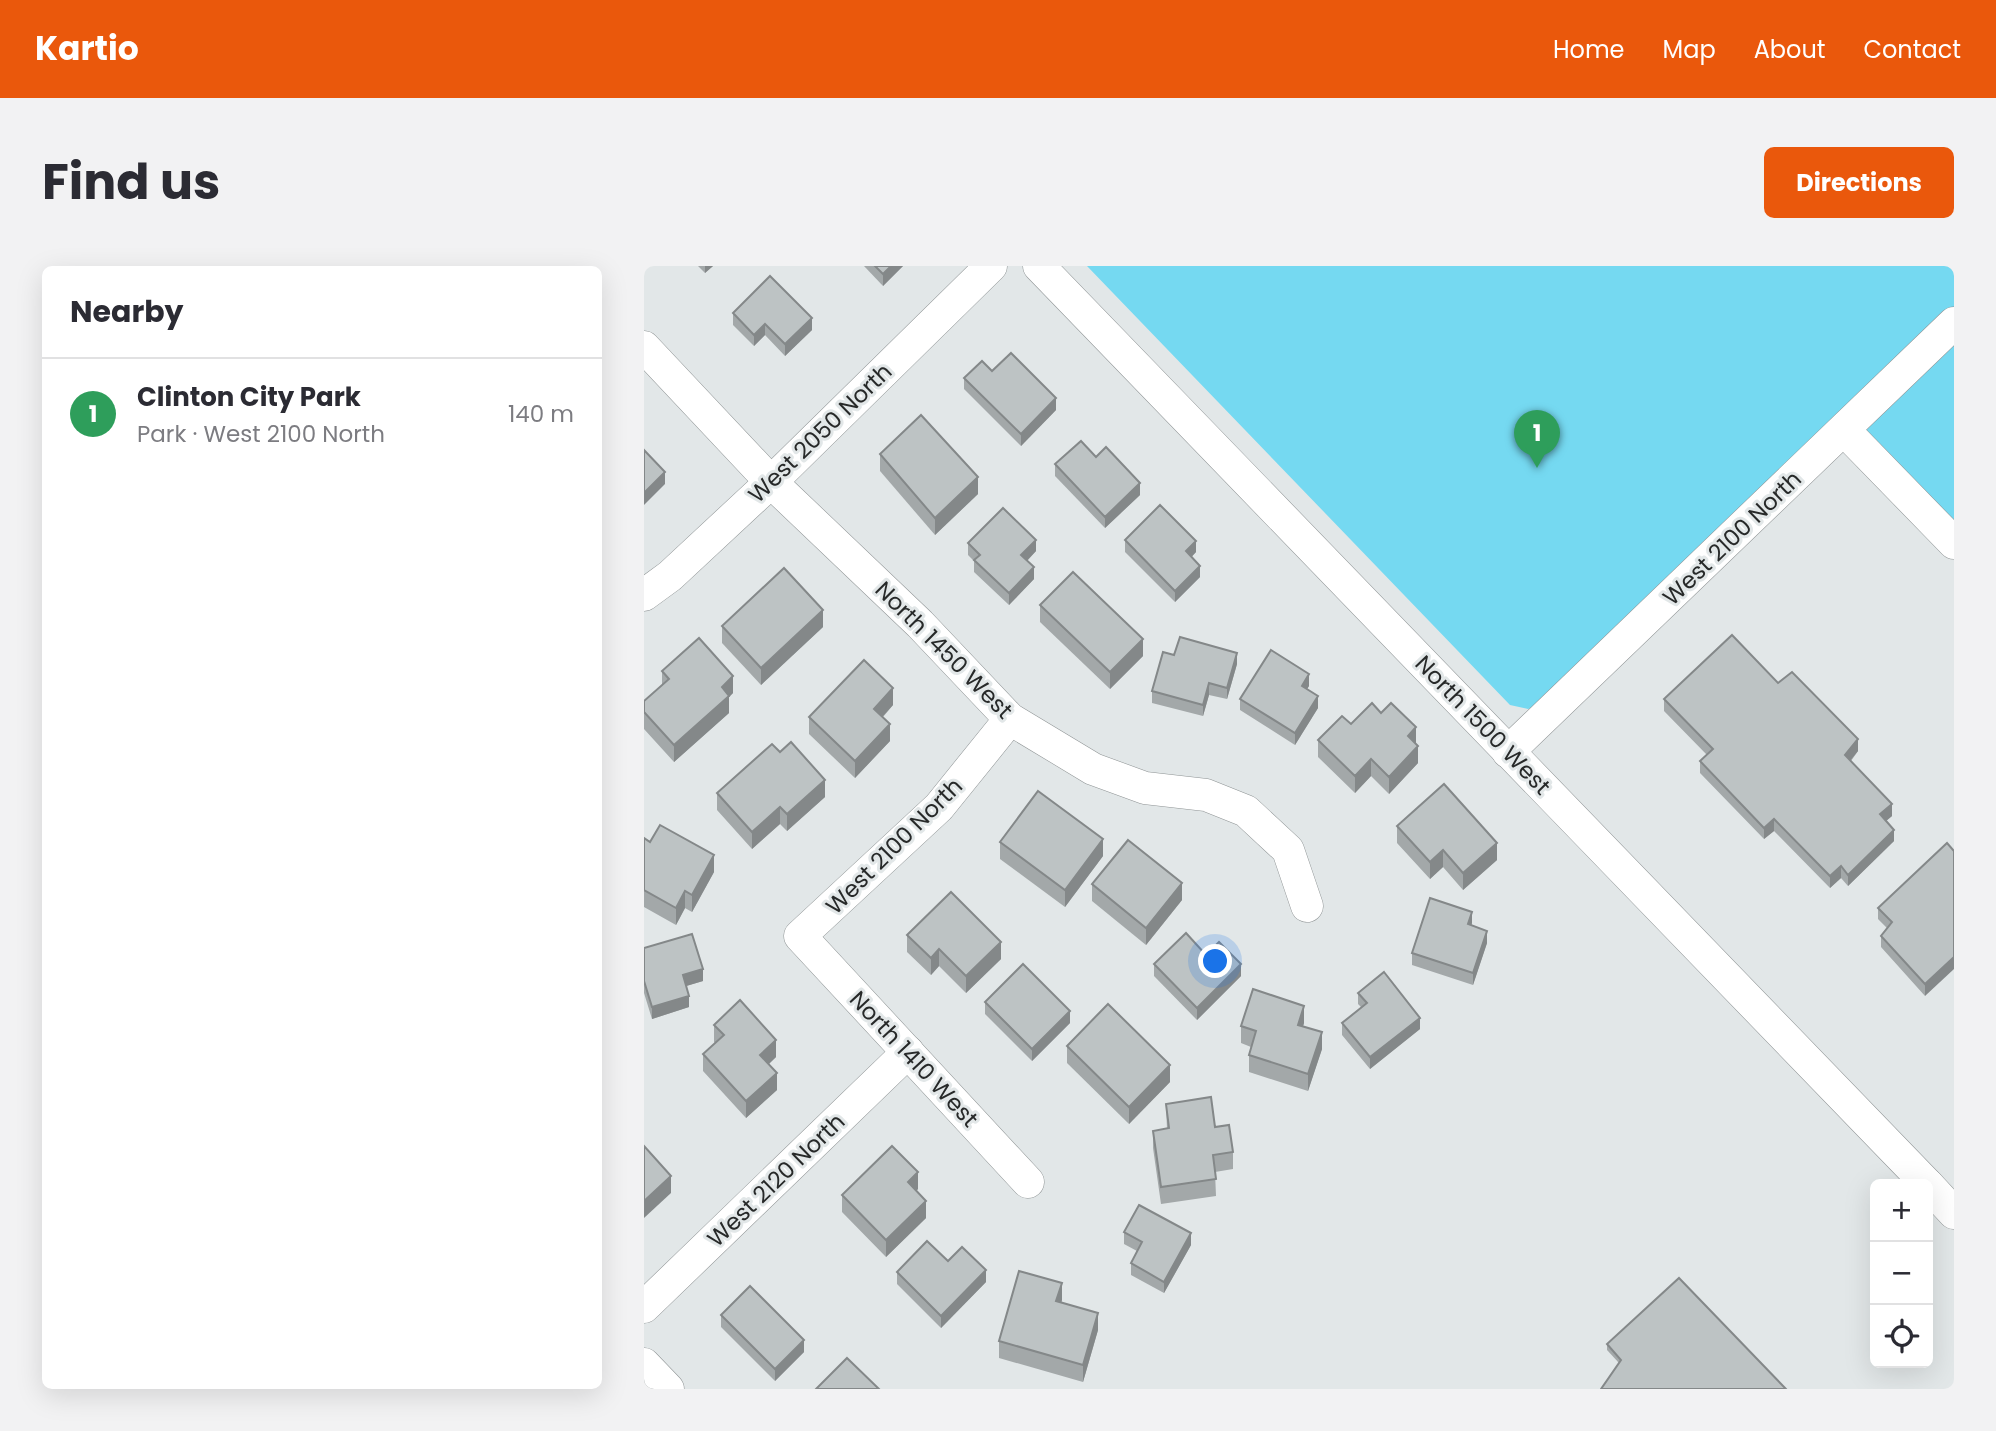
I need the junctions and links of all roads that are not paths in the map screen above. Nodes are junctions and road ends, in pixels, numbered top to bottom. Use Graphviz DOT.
graph roads {
  1 [pos="991,266"];
  2 [pos="1039,266"];
  3 [pos="1954,323"];
  4 [pos="644,348"];
  5 [pos="1844,430"];
  6 [pos="771,482"];
  7 [pos="1954,543"];
  8 [pos="644,595"];
  9 [pos="1010,719"];
  10 [pos="1508,752"];
  11 [pos="1307,906"];
  12 [pos="800,936"];
  13 [pos="908,1052"];
  14 [pos="1923,1179"];
  15 [pos="1028,1182"];
  16 [pos="1933,1190"];
  17 [pos="1954,1213"];
  18 [pos="644,1307"];
  19 [pos="644,1364"];
  20 [pos="668,1389"];
  1 -- 6 [label="street, West 2050 North"];
  2 -- 10 [label="street, North 1500 West"];
  3 -- 5 [label="street, West 2100 North"];
  4 -- 6 [label="street, North 1450 West"];
  5 -- 7 [label="street"];
  5 -- 10 [label="street, West 2100 North"];
  6 -- 8 [label="street, West 2050 North"];
  6 -- 9 [label="street, North 1450 West"];
  9 -- 11 [label="street, North 1450 West"];
  9 -- 12 [label="street, West 2100 North"];
  10 -- 14 [label="street, North 1500 West"];
  12 -- 13 [label="street, North 1410 West"];
  13 -- 15 [label="street, North 1410 West"];
  13 -- 18 [label="street, West 2120 North"];
  16 -- 17 [label="street, North 1500 West"];
  19 -- 20 [label="street"];
}
